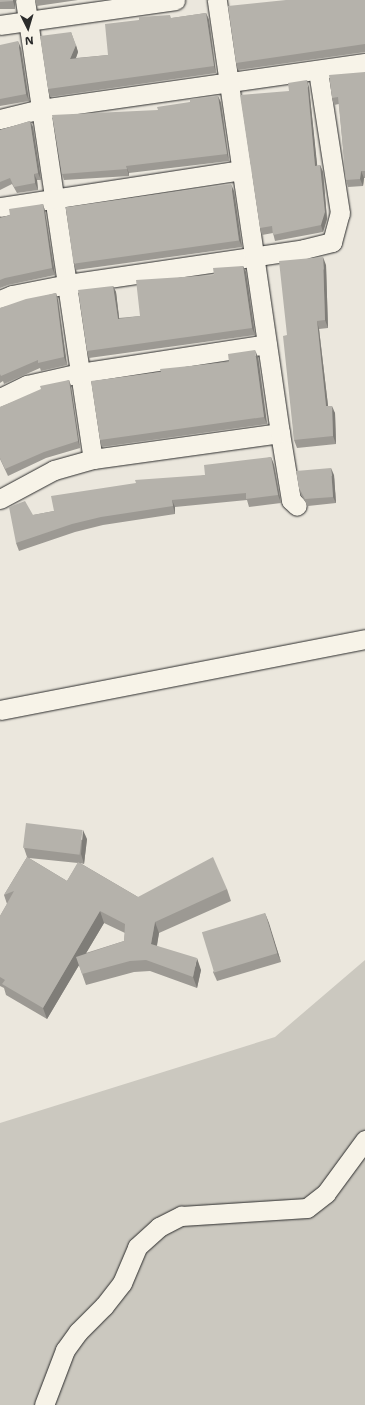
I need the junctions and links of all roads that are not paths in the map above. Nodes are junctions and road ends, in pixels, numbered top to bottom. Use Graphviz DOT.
graph roads {
  1 [pos="25,0"];
  2 [pos="174,0"];
  3 [pos="217,0"];
  4 [pos="28,19"];
  5 [pos="0,25"];
  6 [pos="365,63"];
  7 [pos="318,71"];
  8 [pos="229,84"];
  9 [pos="41,109"];
  10 [pos="0,119"];
  11 [pos="242,170"];
  12 [pos="54,197"];
  13 [pos="0,207"];
  14 [pos="256,256"];
  15 [pos="68,284"];
  16 [pos="0,300"];
  17 [pos="267,344"];
  18 [pos="80,373"];
  19 [pos="0,398"];
  20 [pos="280,433"];
  21 [pos="93,459"];
  22 [pos="0,499"];
  23 [pos="297,506"];
  24 [pos="365,639"];
  25 [pos="0,710"];
  26 [pos="365,1140"];
  27 [pos="44,1405"];
  1 -- 4 [label="street"];
  2 -- 4 [label="street"];
  3 -- 8 [label="street"];
  4 -- 5 [label="street"];
  4 -- 9 [label="street"];
  6 -- 7 [label="street"];
  7 -- 8 [label="street"];
  7 -- 14 [label="street"];
  8 -- 9 [label="street"];
  8 -- 11 [label="street"];
  9 -- 10 [label="street"];
  9 -- 12 [label="street"];
  11 -- 12 [label="street"];
  11 -- 14 [label="street"];
  12 -- 13 [label="street"];
  12 -- 15 [label="street"];
  14 -- 15 [label="street"];
  14 -- 17 [label="street"];
  15 -- 16 [label="street"];
  15 -- 18 [label="street"];
  17 -- 18 [label="street"];
  17 -- 20 [label="street"];
  18 -- 19 [label="street"];
  18 -- 21 [label="street"];
  20 -- 21 [label="street"];
  20 -- 23 [label="street"];
  21 -- 22 [label="street"];
  24 -- 25 [label="street"];
  26 -- 27 [label="street"];
}
